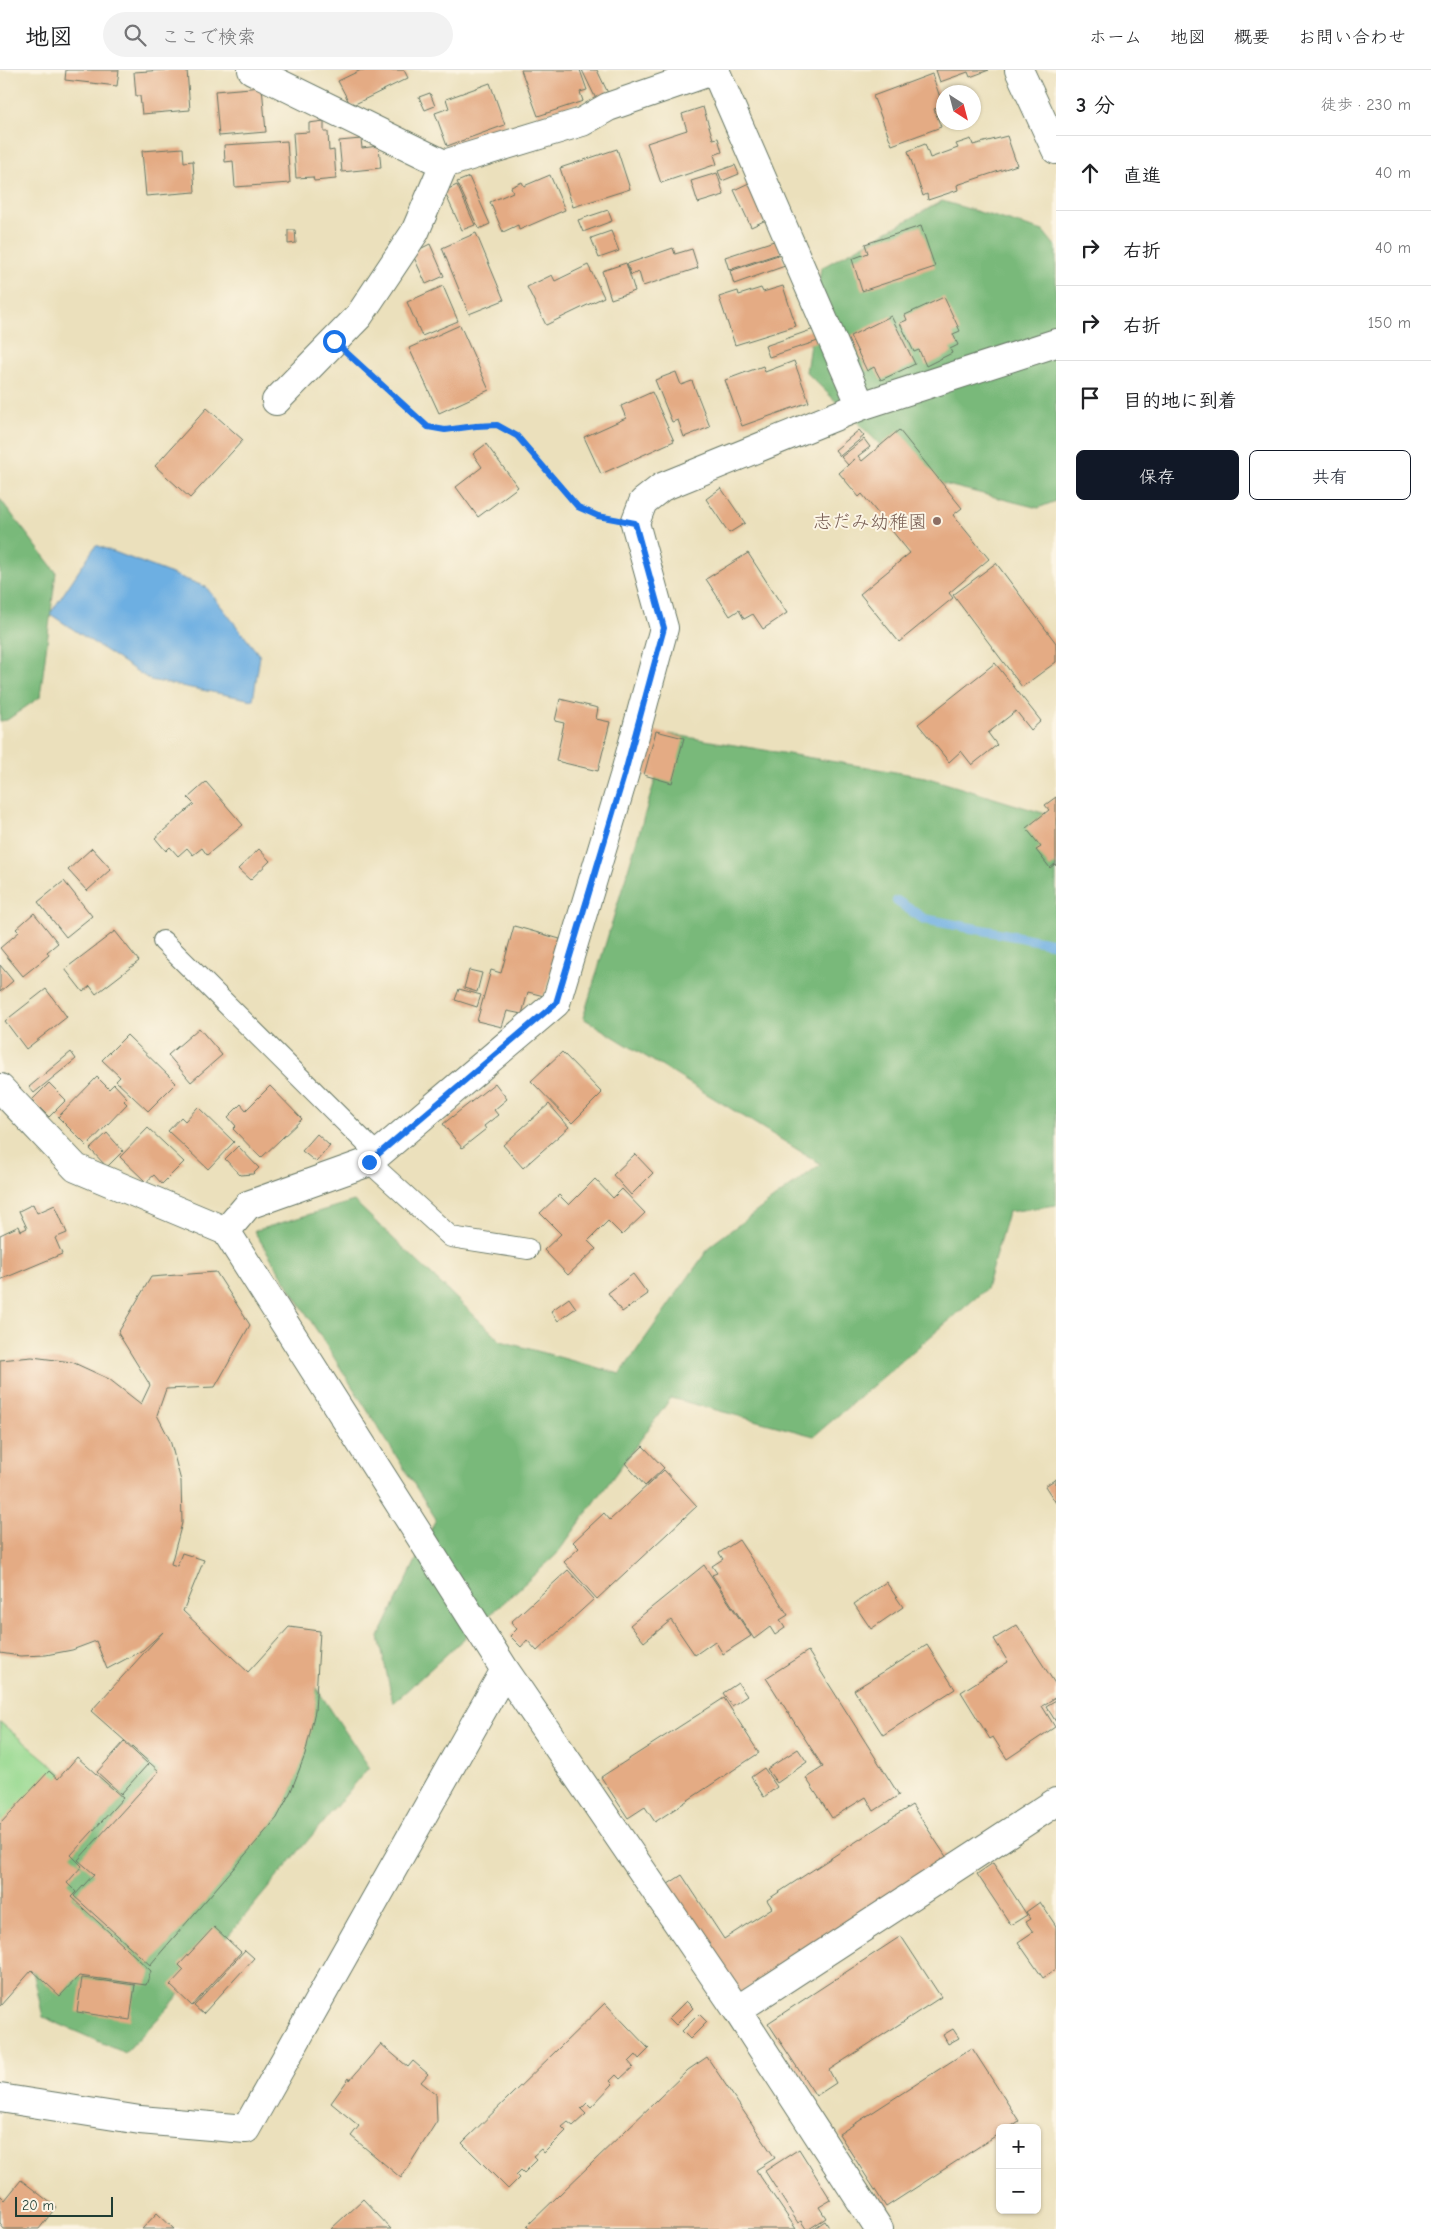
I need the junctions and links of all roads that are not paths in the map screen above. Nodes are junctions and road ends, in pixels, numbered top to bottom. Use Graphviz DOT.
graph roads {
  1 [pos="252,70"];
  2 [pos="715,70"];
  3 [pos="1019,70"];
  4 [pos="1056,150"];
  5 [pos="444,164"];
  6 [pos="1056,343"];
  7 [pos="276,401"];
  8 [pos="861,406"];
  9 [pos="163,941"];
  10 [pos="0,1088"];
  11 [pos="373,1158"];
  12 [pos="226,1232"];
  13 [pos="528,1248"];
  14 [pos="505,1670"];
  15 [pos="1056,1802"];
  16 [pos="737,2010"];
  17 [pos="0,2098"];
  18 [pos="879,2229"];
  1 -- 5 [label="street"];
  2 -- 5 [label="street"];
  2 -- 8 [label="street"];
  3 -- 4 [label="street"];
  5 -- 7 [label="street"];
  6 -- 8 [label="street"];
  8 -- 11 [label="street"];
  9 -- 11 [label="lane"];
  10 -- 12 [label="street"];
  11 -- 12 [label="street"];
  11 -- 13 [label="lane"];
  12 -- 14 [label="street"];
  14 -- 16 [label="street"];
  14 -- 17 [label="street"];
  15 -- 16 [label="street"];
  16 -- 18 [label="street"];
}
